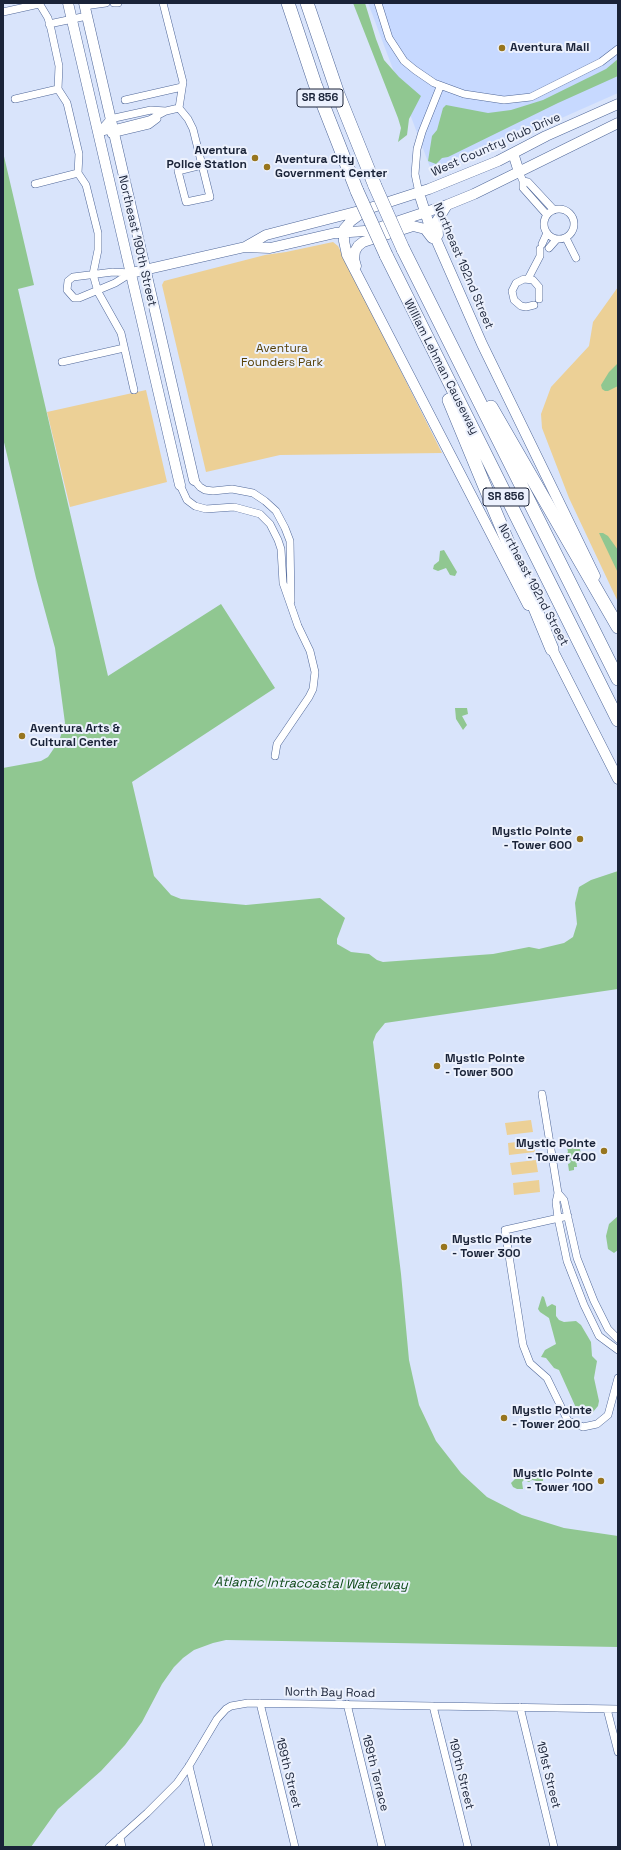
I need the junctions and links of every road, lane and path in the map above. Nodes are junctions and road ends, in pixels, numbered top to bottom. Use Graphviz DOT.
graph roads {
  1 [pos="39,3"];
  2 [pos="68,3"];
  3 [pos="106,3"];
  4 [pos="114,3"];
  5 [pos="118,3"];
  6 [pos="163,3"];
  7 [pos="288,3"];
  8 [pos="307,3"];
  9 [pos="378,3"];
  10 [pos="85,8"];
  11 [pos="3,12"];
  12 [pos="72,19"];
  13 [pos="49,24"];
  14 [pos="618,49"];
  15 [pos="440,86"];
  16 [pos="182,87"];
  17 [pos="58,89"];
  18 [pos="15,99"];
  19 [pos="125,100"];
  20 [pos="618,105"];
  21 [pos="179,108"];
  22 [pos="166,111"];
  23 [pos="618,123"];
  24 [pos="112,128"];
  25 [pos="98,132"];
  26 [pos="513,153"];
  27 [pos="202,165"];
  28 [pos="78,173"];
  29 [pos="521,176"];
  30 [pos="35,184"];
  31 [pos="419,193"];
  32 [pos="447,205"];
  33 [pos="367,209"];
  34 [pos="424,213"];
  35 [pos="550,213"];
  36 [pos="344,232"];
  37 [pos="547,233"];
  38 [pos="566,238"];
  39 [pos="556,240"];
  40 [pos="299,242"];
  41 [pos="344,244"];
  42 [pos="246,247"];
  43 [pos="544,250"];
  44 [pos="443,254"];
  45 [pos="576,258"];
  46 [pos="145,270"];
  47 [pos="131,273"];
  48 [pos="93,274"];
  49 [pos="395,274"];
  50 [pos="528,279"];
  51 [pos="98,292"];
  52 [pos="370,297"];
  53 [pos="124,348"];
  54 [pos="458,358"];
  55 [pos="62,362"];
  56 [pos="134,390"];
  57 [pos="159,396"];
  58 [pos="175,396"];
  59 [pos="194,480"];
  60 [pos="180,485"];
  61 [pos="291,608"];
  62 [pos="618,621"];
  63 [pos="618,627"];
  64 [pos="552,649"];
  65 [pos="618,678"];
  66 [pos="618,720"];
  67 [pos="275,756"];
  68 [pos="618,779"];
  69 [pos="542,1094"];
  70 [pos="558,1193"];
  71 [pos="568,1216"];
  72 [pos="558,1218"];
  73 [pos="618,1339"];
  74 [pos="618,1350"];
  75 [pos="618,1378"];
  76 [pos="260,1703"];
  77 [pos="347,1704"];
  78 [pos="433,1706"];
  79 [pos="520,1707"];
  80 [pos="607,1709"];
  81 [pos="618,1709"];
  82 [pos="618,1752"];
  83 [pos="189,1766"];
  84 [pos="120,1837"];
  85 [pos="109,1847"];
  86 [pos="122,1847"];
  87 [pos="209,1847"];
  88 [pos="295,1847"];
  89 [pos="382,1847"];
  90 [pos="468,1847"];
  91 [pos="554,1847"];
  1 -- 11 [label="street"];
  1 -- 13 [label="street"];
  2 -- 12 [label="street, Northeast 190th Street"];
  3 -- 10 [label="street"];
  4 -- 5 [label="street"];
  6 -- 16 [label="street"];
  7 -- 49 [label="highway, William Lehman Causeway / SR 856, bridge"];
  8 -- 54 [label="highway, William Lehman Causeway / SR 856, bridge"];
  9 -- 15 [label="street"];
  10 -- 12 [label="street"];
  10 -- 24 [label="street, Northeast 190th Street"];
  12 -- 13 [label="street"];
  12 -- 25 [label="street, Northeast 190th Street"];
  13 -- 17 [label="street"];
  14 -- 15 [label="street"];
  15 -- 31 [label="street, Northeast 192nd Street"];
  16 -- 19 [label="street"];
  16 -- 21 [label="street"];
  17 -- 18 [label="street"];
  17 -- 28 [label="street"];
  20 -- 26 [label="street, West Country Club Drive"];
  21 -- 22 [label="street"];
  21 -- 27 [label="street"];
  22 -- 24 [label="street"];
  22 -- 24 [label="street"];
  23 -- 29 [label="street, West Country Club Drive"];
  24 -- 25 [label="street"];
  24 -- 25 [label="street"];
  24 -- 46 [label="street, Northeast 190th Street"];
  25 -- 47 [label="street, Northeast 190th Street"];
  26 -- 29 [label="street"];
  26 -- 31 [label="street, West Country Club Drive"];
  27 -- 27 [label="street"];
  28 -- 30 [label="street"];
  28 -- 48 [label="street"];
  29 -- 32 [label="street, West Country Club Drive"];
  29 -- 35 [label="street"];
  31 -- 33 [label="street, West Country Club Drive"];
  31 -- 34 [label="street, Northeast 192nd Street"];
  32 -- 34 [label="street, West Country Club Drive"];
  32 -- 44 [label="street"];
  33 -- 36 [label="street"];
  33 -- 42 [label="street, West Country Club Drive"];
  34 -- 36 [label="street, West Country Club Drive"];
  34 -- 44 [label="street, Northeast 192nd Street"];
  35 -- 37 [label="street"];
  35 -- 38 [label="street"];
  36 -- 40 [label="street, West Country Club Drive"];
  36 -- 41 [label="street, Northeast 192nd Street"];
  37 -- 39 [label="street"];
  37 -- 43 [label="street"];
  38 -- 39 [label="street"];
  38 -- 45 [label="street"];
  39 -- 43 [label="street"];
  40 -- 41 [label="street"];
  40 -- 42 [label="street, West Country Club Drive"];
  41 -- 52 [label="street, Northeast 192nd Street"];
  42 -- 46 [label="street, West Country Club Drive"];
  43 -- 50 [label="street"];
  44 -- 52 [label="street"];
  44 -- 62 [label="street, Northeast 192nd Street"];
  46 -- 47 [label="street, West Country Club Drive"];
  46 -- 58 [label="street, Northeast 190th Street"];
  47 -- 48 [label="street"];
  47 -- 51 [label="street"];
  47 -- 57 [label="street, Northeast 190th Street"];
  48 -- 51 [label="street"];
  48 -- 51 [label="street"];
  49 -- 64 [label="highway"];
  49 -- 66 [label="highway, William Lehman Causeway / SR 856"];
  50 -- 50 [label="street"];
  51 -- 53 [label="street"];
  52 -- 64 [label="street, Northeast 192nd Street"];
  53 -- 55 [label="street"];
  53 -- 56 [label="street"];
  54 -- 63 [label="highway"];
  54 -- 65 [label="highway, William Lehman Causeway / SR 856"];
  57 -- 58 [label="street"];
  57 -- 60 [label="street, Northeast 190th Street"];
  58 -- 59 [label="street, Northeast 190th Street"];
  59 -- 61 [label="street"];
  60 -- 61 [label="street"];
  61 -- 67 [label="street"];
  64 -- 68 [label="street, Northeast 192nd Street"];
  69 -- 70 [label="street"];
  70 -- 71 [label="street"];
  70 -- 72 [label="street"];
  71 -- 72 [label="street"];
  71 -- 73 [label="street"];
  72 -- 74 [label="street"];
  72 -- 75 [label="street"];
  76 -- 77 [label="street, North Bay Road"];
  76 -- 83 [label="street, North Bay Road"];
  76 -- 88 [label="street, 189th Street"];
  77 -- 78 [label="street, North Bay Road"];
  77 -- 89 [label="street, 189th Terrace"];
  78 -- 79 [label="street, North Bay Road"];
  78 -- 90 [label="street, 190th Street"];
  79 -- 80 [label="street, North Bay Road"];
  79 -- 91 [label="street, 191st Street"];
  80 -- 81 [label="street, North Bay Road"];
  80 -- 82 [label="street"];
  83 -- 84 [label="street, North Bay Road"];
  83 -- 87 [label="street"];
  84 -- 85 [label="street, North Bay Road"];
  84 -- 86 [label="street"];
}
